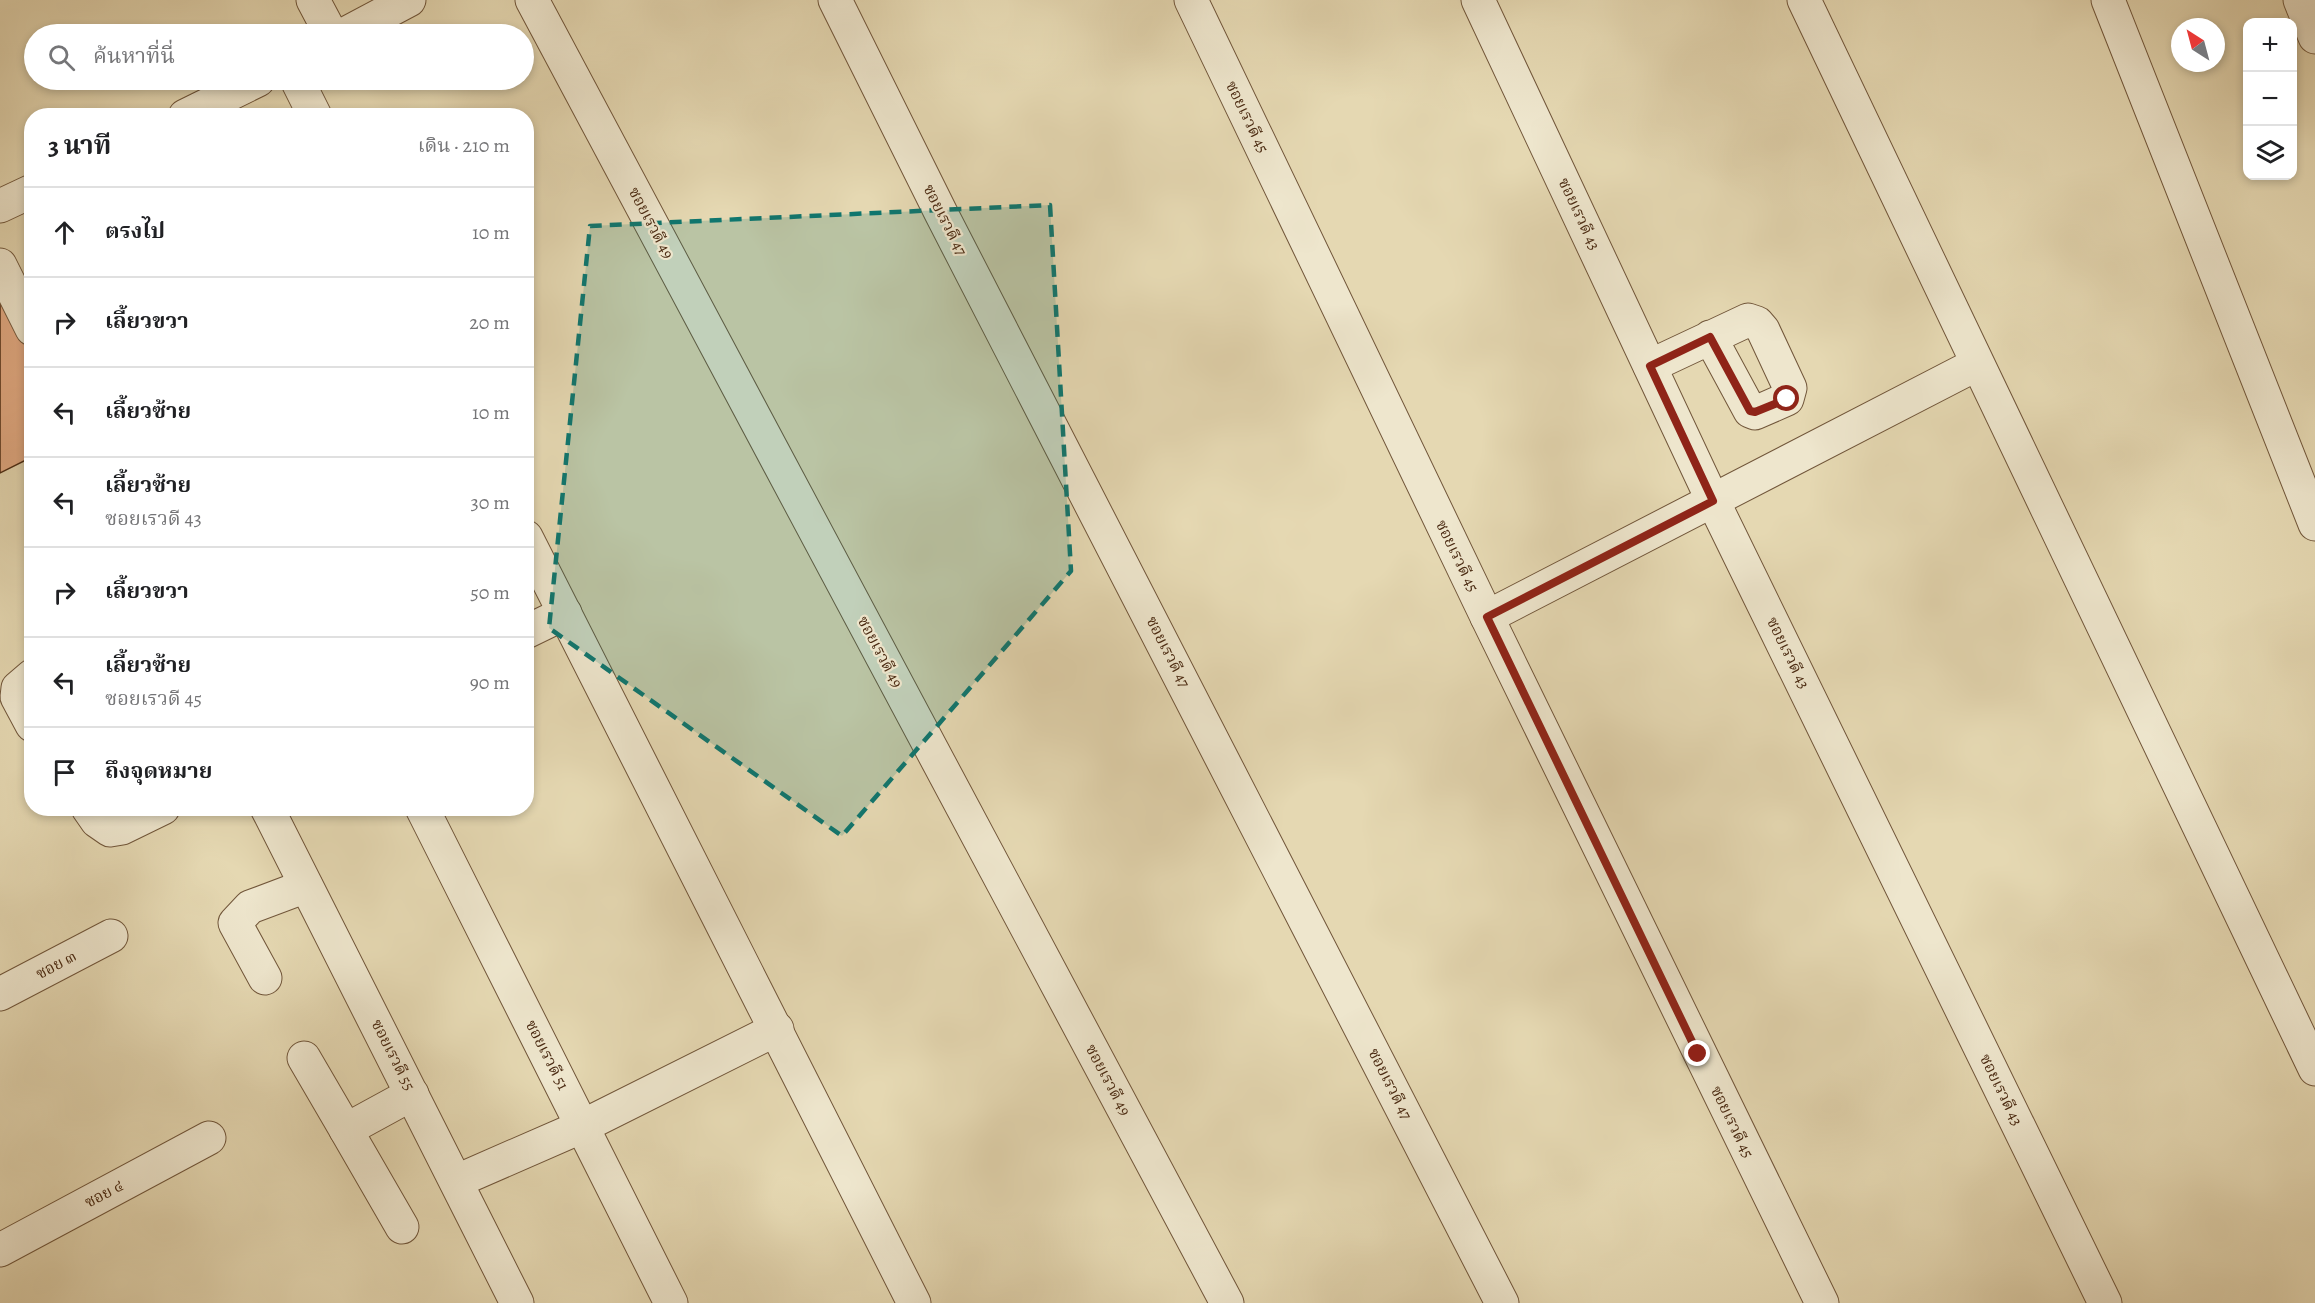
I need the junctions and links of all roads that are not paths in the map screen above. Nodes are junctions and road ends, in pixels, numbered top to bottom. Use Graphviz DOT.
graph roads {
  1 [pos="313,0"];
  2 [pos="409,0"];
  3 [pos="532,0"];
  4 [pos="835,0"];
  5 [pos="1191,0"];
  6 [pos="1478,0"];
  7 [pos="1804,0"];
  8 [pos="2108,0"];
  9 [pos="2300,0"];
  10 [pos="326,24"];
  11 [pos="364,24"];
  12 [pos="2315,37"];
  13 [pos="238,90"];
  14 [pos="302,90"];
  15 [pos="201,108"];
  16 [pos="311,108"];
  17 [pos="24,195"];
  18 [pos="0,206"];
  19 [pos="0,265"];
  20 [pos="24,313"];
  21 [pos="1710,337"];
  22 [pos="1977,364"];
  23 [pos="1650,366"];
  24 [pos="1713,501"];
  25 [pos="2315,524"];
  26 [pos="534,553"];
  27 [pos="565,613"];
  28 [pos="1487,617"];
  29 [pos="534,628"];
  30 [pos="24,683"];
  31 [pos="24,710"];
  32 [pos="94,816"];
  33 [pos="147,816"];
  34 [pos="271,816"];
  35 [pos="426,816"];
  36 [pos="306,886"];
  37 [pos="111,936"];
  38 [pos="265,978"];
  39 [pos="0,994"];
  40 [pos="777,1029"];
  41 [pos="304,1058"];
  42 [pos="2315,1069"];
  43 [pos="412,1094"];
  44 [pos="583,1125"];
  45 [pos="346,1130"];
  46 [pos="209,1138"];
  47 [pos="457,1181"];
  48 [pos="402,1227"];
  49 [pos="0,1250"];
  50 [pos="517,1303"];
  51 [pos="671,1303"];
  52 [pos="914,1303"];
  53 [pos="1227,1303"];
  54 [pos="1502,1303"];
  55 [pos="1822,1303"];
  56 [pos="2105,1303"];
  1 -- 10 [label="street"];
  2 -- 11 [label="street"];
  3 -- 53 [label="street, ซอยเรวดี 49"];
  4 -- 54 [label="street, ซอยเรวดี 47"];
  5 -- 28 [label="street, ซอยเรวดี 45"];
  6 -- 23 [label="street, ซอยเรวดี 43"];
  7 -- 22 [label="street"];
  8 -- 25 [label="street"];
  9 -- 12 [label="street"];
  13 -- 15 [label="street"];
  14 -- 16 [label="street"];
  17 -- 18 [label="street"];
  19 -- 20 [label="street"];
  21 -- 23 [label="street"];
  22 -- 24 [label="street"];
  22 -- 42 [label="street"];
  23 -- 24 [label="street, ซอยเรวดี 43"];
  24 -- 28 [label="street"];
  24 -- 56 [label="street, ซอยเรวดี 43"];
  26 -- 27 [label="street"];
  27 -- 29 [label="street"];
  27 -- 40 [label="street"];
  28 -- 55 [label="street, ซอยเรวดี 45"];
  30 -- 31 [label="street"];
  32 -- 33 [label="street"];
  34 -- 36 [label="street, ซอยเรวดี 55"];
  35 -- 44 [label="street, ซอยเรวดี 51"];
  36 -- 38 [label="street"];
  36 -- 43 [label="street, ซอยเรวดี 55"];
  37 -- 39 [label="street, ซอย ๓"];
  40 -- 44 [label="street"];
  40 -- 52 [label="street"];
  41 -- 45 [label="street"];
  43 -- 45 [label="street"];
  43 -- 47 [label="street, ซอยเรวดี 55"];
  44 -- 47 [label="street"];
  44 -- 51 [label="street, ซอยเรวดี 51"];
  45 -- 48 [label="street"];
  46 -- 49 [label="street, ซอย ๔"];
  47 -- 50 [label="street, ซอยเรวดี 55"];
}
